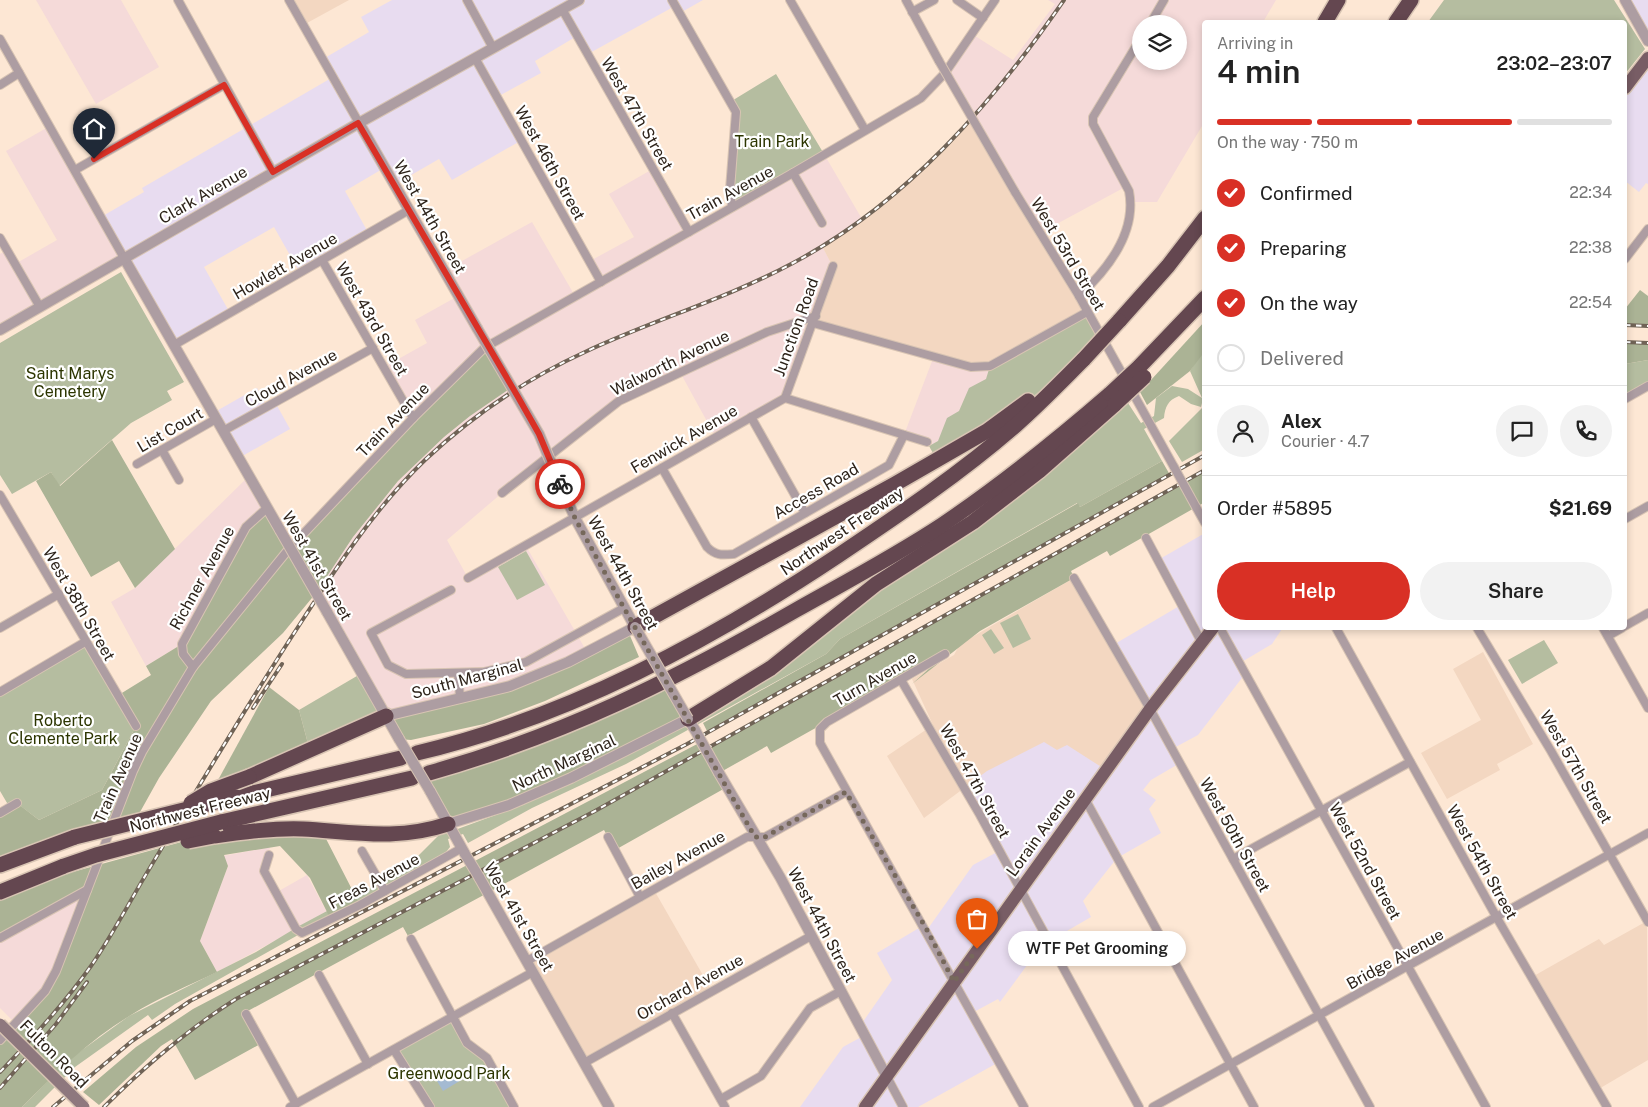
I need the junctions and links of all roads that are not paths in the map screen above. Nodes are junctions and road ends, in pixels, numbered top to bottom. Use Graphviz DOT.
graph roads {
  1 [pos="178,0"];
  2 [pos="289,0"];
  3 [pos="467,0"];
  4 [pos="579,0"];
  5 [pos="672,0"];
  6 [pos="790,0"];
  7 [pos="906,0"];
  8 [pos="934,0"];
  9 [pos="957,0"];
  10 [pos="994,0"];
  11 [pos="1164,0"];
  12 [pos="1338,0"];
  13 [pos="1411,0"];
  14 [pos="1625,0"];
  15 [pos="562,9"];
  16 [pos="912,12"];
  17 [pos="1155,15"];
  18 [pos="983,18"];
  19 [pos="1326,20"];
  20 [pos="1397,20"];
  21 [pos="0,39"];
  22 [pos="1648,41"];
  23 [pos="493,48"];
  24 [pos="1132,53"];
  25 [pos="475,58"];
  26 [pos="1648,58"];
  27 [pos="20,74"];
  28 [pos="0,85"];
  29 [pos="224,85"];
  30 [pos="1627,85"];
  31 [pos="358,123"];
  32 [pos="865,130"];
  33 [pos="74,170"];
  34 [pos="273,172"];
  35 [pos="793,173"];
  36 [pos="732,207"];
  37 [pos="409,210"];
  38 [pos="1202,222"];
  39 [pos="822,223"];
  40 [pos="1648,229"];
  41 [pos="689,232"];
  42 [pos="0,238"];
  43 [pos="1640,238"];
  44 [pos="1648,244"];
  45 [pos="1627,256"];
  46 [pos="124,258"];
  47 [pos="322,260"];
  48 [pos="833,266"];
  49 [pos="601,282"];
  50 [pos="1079,296"];
  51 [pos="1202,301"];
  52 [pos="40,307"];
  53 [pos="1202,310"];
  54 [pos="1087,312"];
  55 [pos="814,319"];
  56 [pos="0,330"];
  57 [pos="174,345"];
  58 [pos="373,348"];
  59 [pos="1082,361"];
  60 [pos="1141,372"];
  61 [pos="1648,386"];
  62 [pos="785,398"];
  63 [pos="1627,398"];
  64 [pos="1113,399"];
  65 [pos="751,417"];
  66 [pos="413,418"];
  67 [pos="216,419"];
  68 [pos="223,432"];
  69 [pos="904,435"];
  70 [pos="927,442"];
  71 [pos="162,450"];
  72 [pos="137,464"];
  73 [pos="662,468"];
  74 [pos="179,480"];
  75 [pos="502,493"];
  76 [pos="0,495"];
  77 [pos="1648,506"];
  78 [pos="267,508"];
  79 [pos="805,513"];
  80 [pos="575,518"];
  81 [pos="1202,518"];
  82 [pos="1627,518"];
  83 [pos="1146,538"];
  84 [pos="468,578"];
  85 [pos="1074,578"];
  86 [pos="451,590"];
  87 [pos="59,594"];
  88 [pos="624,608"];
  89 [pos="1648,613"];
  90 [pos="1627,625"];
  91 [pos="635,627"];
  92 [pos="0,628"];
  93 [pos="1211,630"];
  94 [pos="1221,630"];
  95 [pos="1337,630"];
  96 [pos="1478,630"];
  97 [pos="1604,630"];
  98 [pos="1619,630"];
  99 [pos="1608,636"];
  100 [pos="1201,641"];
  101 [pos="85,642"];
  102 [pos="945,654"];
  103 [pos="193,667"];
  104 [pos="458,674"];
  105 [pos="901,680"];
  106 [pos="0,692"];
  107 [pos="460,698"];
  108 [pos="1648,708"];
  109 [pos="1150,709"];
  110 [pos="386,716"];
  111 [pos="691,725"];
  112 [pos="136,726"];
  113 [pos="417,753"];
  114 [pos="401,758"];
  115 [pos="1410,762"];
  116 [pos="429,773"];
  117 [pos="412,778"];
  118 [pos="846,792"];
  119 [pos="1085,799"];
  120 [pos="17,804"];
  121 [pos="1321,811"];
  122 [pos="175,812"];
  123 [pos="0,813"];
  124 [pos="448,824"];
  125 [pos="218,829"];
  126 [pos="1648,832"];
  127 [pos="608,837"];
  128 [pos="755,837"];
  129 [pos="362,851"];
  130 [pos="463,851"];
  131 [pos="1610,854"];
  132 [pos="269,855"];
  133 [pos="1233,859"];
  134 [pos="0,865"];
  135 [pos="87,890"];
  136 [pos="1019,890"];
  137 [pos="385,891"];
  138 [pos="0,892"];
  139 [pos="640,898"];
  140 [pos="1497,918"];
  141 [pos="1648,922"];
  142 [pos="811,936"];
  143 [pos="0,938"];
  144 [pos="411,939"];
  145 [pos="527,961"];
  146 [pos="1408,967"];
  147 [pos="533,972"];
  148 [pos="319,975"];
  149 [pos="954,982"];
  150 [pos="841,991"];
  151 [pos="672,1013"];
  152 [pos="246,1014"];
  153 [pos="1320,1016"];
  154 [pos="452,1018"];
  155 [pos="0,1024"];
  156 [pos="0,1040"];
  157 [pos="394,1050"];
  158 [pos="584,1063"];
  159 [pos="368,1064"];
  160 [pos="1231,1065"];
  161 [pos="887,1077"];
  162 [pos="721,1099"];
  163 [pos="293,1106"];
  164 [pos="84,1107"];
  165 [pos="430,1107"];
  166 [pos="514,1107"];
  167 [pos="609,1107"];
  168 [pos="725,1107"];
  169 [pos="865,1107"];
  170 [pos="903,1107"];
  171 [pos="1024,1107"];
  172 [pos="1140,1107"];
  173 [pos="1153,1107"];
  174 [pos="1254,1107"];
  175 [pos="1370,1107"];
  176 [pos="1486,1107"];
  177 [pos="1606,1107"];
  1 -- 29 [label="street"];
  2 -- 31 [label="street, West 44th Street"];
  3 -- 23 [label="street"];
  4 -- 15 [label="street, Clark Avenue"];
  5 -- 36 [label="street"];
  6 -- 32 [label="street"];
  7 -- 16 [label="street, West 53rd Street"];
  8 -- 16 [label="street"];
  9 -- 18 [label="street"];
  10 -- 18 [label="street, Train Avenue"];
  11 -- 17 [label="street"];
  12 -- 19 [label="highway"];
  13 -- 20 [label="highway"];
  14 -- 22 [label="street"];
  15 -- 23 [label="street, Clark Avenue"];
  15 -- 41 [label="street, West 47th Street"];
  16 -- 50 [label="street, West 53rd Street, bridge"];
  18 -- 32 [label="street, Train Avenue"];
  21 -- 27 [label="street, West 41st Street"];
  23 -- 25 [label="street, Clark Avenue"];
  24 -- 50 [label="street"];
  25 -- 31 [label="street, Clark Avenue"];
  25 -- 49 [label="street, West 46th Street"];
  26 -- 30 [label="main road"];
  27 -- 28 [label="street"];
  27 -- 33 [label="street, West 41st Street"];
  29 -- 33 [label="street"];
  29 -- 34 [label="street"];
  31 -- 34 [label="street, Clark Avenue"];
  31 -- 37 [label="street, West 44th Street"];
  32 -- 35 [label="street, Train Avenue"];
  33 -- 46 [label="street, West 41st Street"];
  34 -- 46 [label="street, Clark Avenue"];
  35 -- 36 [label="street, Train Avenue"];
  35 -- 39 [label="street"];
  36 -- 41 [label="street, Train Avenue"];
  37 -- 47 [label="street, Howlett Avenue"];
  37 -- 80 [label="street, West 44th Street, bridge"];
  38 -- 59 [label="highway, Northwest Freeway, bridge"];
  40 -- 43 [label="street"];
  41 -- 49 [label="street, Train Avenue"];
  42 -- 52 [label="street"];
  43 -- 44 [label="street"];
  43 -- 45 [label="street"];
  46 -- 52 [label="street, Clark Avenue"];
  46 -- 57 [label="street, West 41st Street"];
  47 -- 57 [label="street, Howlett Avenue"];
  47 -- 58 [label="street, West 43rd Street"];
  48 -- 55 [label="street, Junction Road"];
  49 -- 66 [label="street, Train Avenue"];
  50 -- 54 [label="street, West 53rd Street"];
  51 -- 60 [label="highway"];
  52 -- 56 [label="street, Clark Avenue"];
  53 -- 60 [label="highway"];
  54 -- 55 [label="street"];
  54 -- 81 [label="street, West 53rd Street, bridge"];
  55 -- 62 [label="street, Junction Road"];
  55 -- 75 [label="street, Walworth Avenue"];
  57 -- 67 [label="street, West 41st Street"];
  58 -- 66 [label="street, West 43rd Street"];
  58 -- 68 [label="street, Cloud Avenue"];
  59 -- 91 [label="highway"];
  59 -- 113 [label="highway, Northwest Freeway"];
  60 -- 64 [label="highway, bridge"];
  61 -- 63 [label="street"];
  62 -- 65 [label="street, Fenwick Avenue"];
  62 -- 69 [label="street"];
  64 -- 111 [label="highway"];
  64 -- 116 [label="highway"];
  65 -- 73 [label="street, Fenwick Avenue"];
  65 -- 79 [label="street"];
  66 -- 103 [label="street, Train Avenue"];
  67 -- 68 [label="street, West 41st Street"];
  67 -- 71 [label="street, List Court"];
  68 -- 78 [label="street, West 41st Street"];
  69 -- 70 [label="street"];
  69 -- 79 [label="street, Access Road"];
  71 -- 72 [label="street, List Court"];
  71 -- 74 [label="street"];
  73 -- 79 [label="street, Access Road"];
  73 -- 80 [label="street, Fenwick Avenue"];
  76 -- 87 [label="street, West 38th Street"];
  77 -- 82 [label="street"];
  78 -- 103 [label="street, Richner Avenue"];
  78 -- 110 [label="street, West 41st Street, bridge"];
  80 -- 84 [label="street, Fenwick Avenue"];
  80 -- 88 [label="street, West 44th Street"];
  83 -- 100 [label="street"];
  85 -- 109 [label="street, West 50th Street"];
  86 -- 104 [label="street"];
  87 -- 92 [label="street"];
  87 -- 101 [label="street, West 38th Street"];
  88 -- 91 [label="street, West 44th Street"];
  88 -- 104 [label="street"];
  89 -- 90 [label="street"];
  91 -- 107 [label="street, South Marginal"];
  91 -- 111 [label="street, West 44th Street, bridge"];
  93 -- 100 [label="main road, Lorain Avenue"];
  94 -- 121 [label="street, West 52nd Street"];
  95 -- 115 [label="street, West 54th Street"];
  96 -- 131 [label="street, West 57th Street"];
  97 -- 99 [label="street"];
  98 -- 99 [label="street"];
  99 -- 108 [label="street"];
  100 -- 109 [label="main road, Lorain Avenue"];
  101 -- 106 [label="street"];
  101 -- 112 [label="street, West 38th Street"];
  102 -- 105 [label="street, Turn Avenue"];
  103 -- 135 [label="street, Train Avenue"];
  104 -- 107 [label="street"];
  105 -- 118 [label="street, Turn Avenue"];
  105 -- 136 [label="street, West 47th Street"];
  107 -- 110 [label="street, South Marginal"];
  109 -- 119 [label="main road, Lorain Avenue"];
  109 -- 133 [label="street, West 50th Street"];
  110 -- 122 [label="highway, bridge"];
  110 -- 124 [label="street, West 41st Street, bridge"];
  111 -- 124 [label="street, North Marginal"];
  111 -- 128 [label="street, West 44th Street, bridge"];
  114 -- 122 [label="highway, Northwest Freeway, bridge"];
  115 -- 121 [label="street"];
  115 -- 140 [label="street, West 54th Street"];
  117 -- 125 [label="highway, Northwest Freeway"];
  118 -- 128 [label="street, Bailey Avenue"];
  118 -- 149 [label="street"];
  119 -- 136 [label="main road, Lorain Avenue"];
  119 -- 160 [label="street"];
  120 -- 123 [label="street"];
  121 -- 133 [label="street"];
  121 -- 146 [label="street, West 52nd Street"];
  122 -- 134 [label="highway, Northwest Freeway, bridge"];
  124 -- 125 [label="highway"];
  124 -- 130 [label="street, West 41st Street"];
  125 -- 138 [label="highway, Northwest Freeway, bridge"];
  126 -- 131 [label="street, Bridge Avenue"];
  127 -- 139 [label="street"];
  128 -- 139 [label="street, Bailey Avenue"];
  128 -- 142 [label="street, West 44th Street"];
  129 -- 137 [label="street"];
  130 -- 137 [label="street, Freas Avenue"];
  130 -- 145 [label="street, West 41st Street, bridge"];
  131 -- 140 [label="street, Bridge Avenue"];
  131 -- 141 [label="street, West 57th Street"];
  132 -- 137 [label="street, Freas Avenue"];
  133 -- 153 [label="street, West 50th Street"];
  135 -- 143 [label="street"];
  135 -- 156 [label="street, Train Avenue"];
  136 -- 149 [label="main road, Lorain Avenue"];
  136 -- 172 [label="street, West 47th Street"];
  139 -- 145 [label="street, Bailey Avenue"];
  140 -- 146 [label="street, Bridge Avenue"];
  140 -- 177 [label="street, West 54th Street"];
  142 -- 150 [label="street, West 44th Street"];
  142 -- 151 [label="street, Orchard Avenue"];
  144 -- 154 [label="street"];
  145 -- 147 [label="street, West 41st Street"];
  146 -- 153 [label="street, Bridge Avenue"];
  146 -- 176 [label="street, West 52nd Street"];
  147 -- 154 [label="street"];
  147 -- 158 [label="street, West 41st Street"];
  148 -- 159 [label="street"];
  149 -- 161 [label="main road, Lorain Avenue"];
  149 -- 171 [label="street"];
  150 -- 161 [label="street, West 44th Street"];
  150 -- 162 [label="street"];
  151 -- 158 [label="street, Orchard Avenue"];
  151 -- 162 [label="street"];
  152 -- 163 [label="street"];
  153 -- 160 [label="street, Bridge Avenue"];
  153 -- 175 [label="street, West 50th Street"];
  154 -- 157 [label="street"];
  154 -- 166 [label="street"];
  155 -- 164 [label="main road, Fulton Road, bridge"];
  157 -- 159 [label="street"];
  157 -- 165 [label="street"];
  158 -- 167 [label="street, West 41st Street"];
  159 -- 163 [label="street"];
  160 -- 173 [label="street, Bridge Avenue"];
  160 -- 174 [label="street"];
  161 -- 169 [label="main road, Lorain Avenue"];
  161 -- 170 [label="street, West 44th Street"];
  162 -- 168 [label="street"];
}
